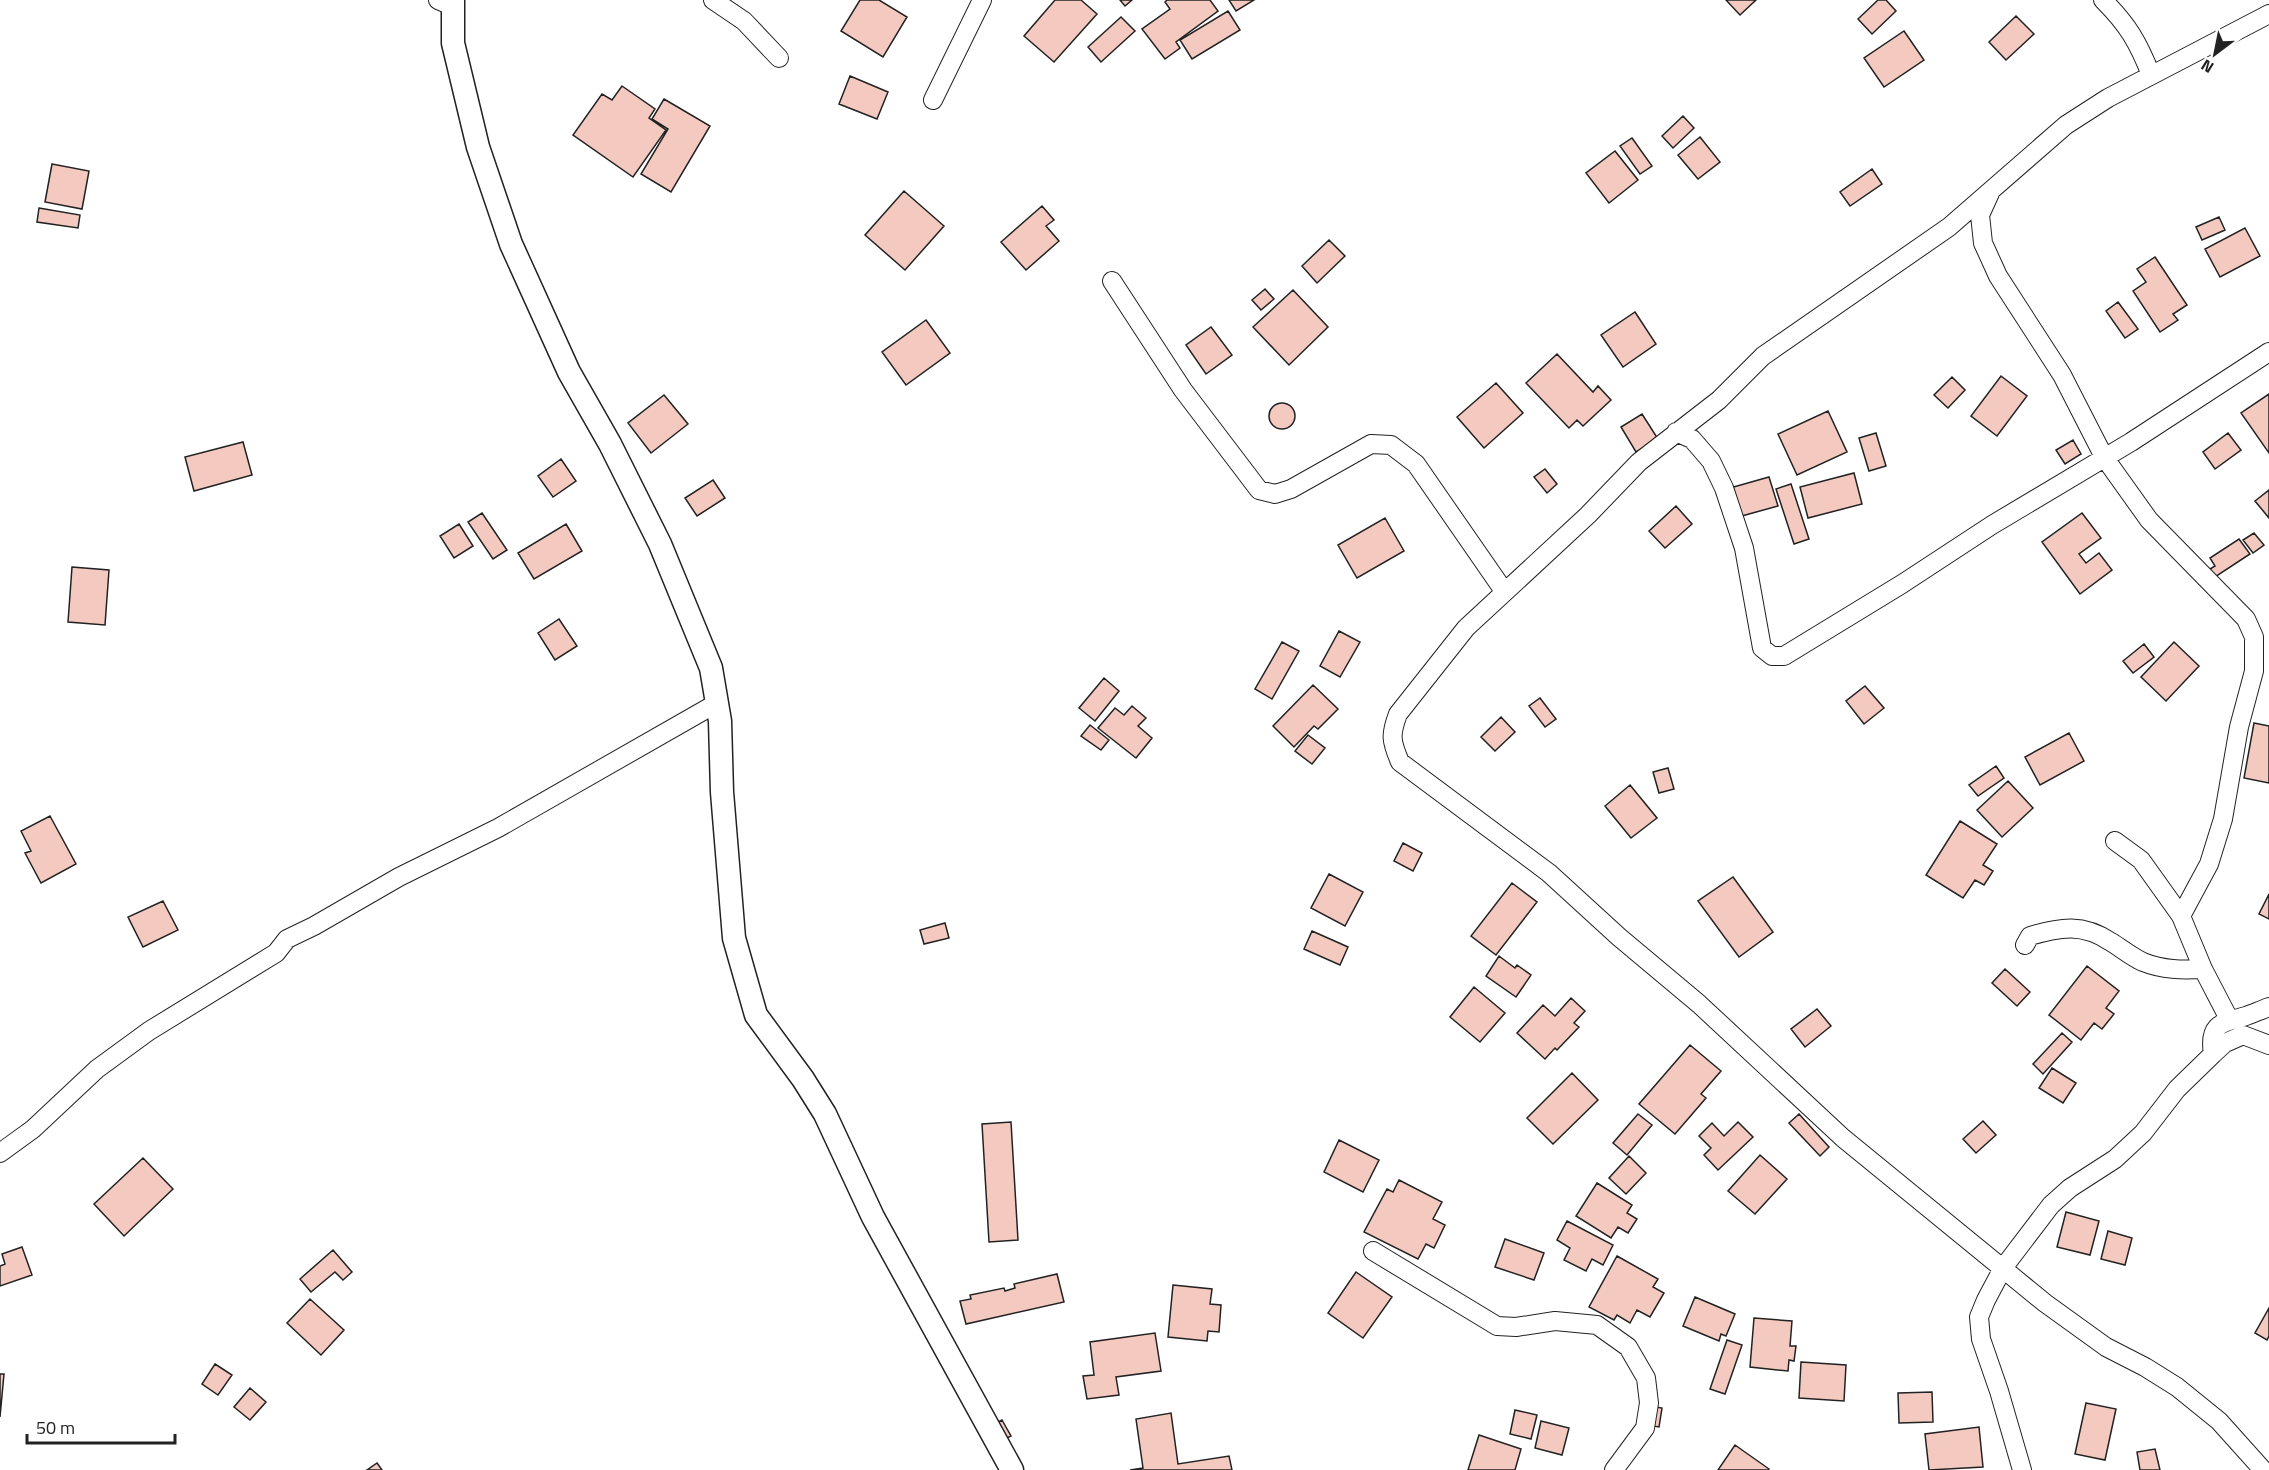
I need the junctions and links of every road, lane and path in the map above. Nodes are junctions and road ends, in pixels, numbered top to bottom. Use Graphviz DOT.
graph roads {
  1 [pos="713,0"];
  2 [pos="982,0"];
  3 [pos="2103,0"];
  4 [pos="448,2"];
  5 [pos="2269,14"];
  6 [pos="779,58"];
  7 [pos="2151,75"];
  8 [pos="933,100"];
  9 [pos="1992,187"];
  10 [pos="1112,281"];
  11 [pos="2269,352"];
  12 [pos="1676,432"];
  13 [pos="2104,457"];
  14 [pos="1504,591"];
  15 [pos="717,703"];
  16 [pos="2115,841"];
  17 [pos="2181,916"];
  18 [pos="2025,945"];
  19 [pos="2203,969"];
  20 [pos="2269,1007"];
  21 [pos="2229,1019"];
  22 [pos="2269,1045"];
  23 [pos="2213,1054"];
  24 [pos="0,1153"];
  25 [pos="1373,1251"];
  26 [pos="2003,1268"];
  27 [pos="1012,1470"];
  28 [pos="1614,1470"];
  29 [pos="2022,1470"];
  30 [pos="2264,1470"];
  1 -- 6 [label="street"];
  2 -- 8 [label="street"];
  3 -- 7 [label="street"];
  4 -- 15 [label="street"];
  5 -- 7 [label="street"];
  7 -- 9 [label="street"];
  9 -- 12 [label="street"];
  9 -- 13 [label="street"];
  10 -- 14 [label="street"];
  11 -- 13 [label="street"];
  12 -- 13 [label="street"];
  12 -- 14 [label="street"];
  13 -- 17 [label="street"];
  14 -- 26 [label="street"];
  15 -- 24 [label="street"];
  15 -- 27 [label="street"];
  16 -- 17 [label="street"];
  17 -- 19 [label="street"];
  18 -- 19 [label="street"];
  19 -- 21 [label="street"];
  20 -- 21 [label="street"];
  21 -- 23 [label="street"];
  22 -- 23 [label="street"];
  23 -- 26 [label="street"];
  25 -- 28 [label="street"];
  26 -- 29 [label="street"];
  26 -- 30 [label="street"];
}
